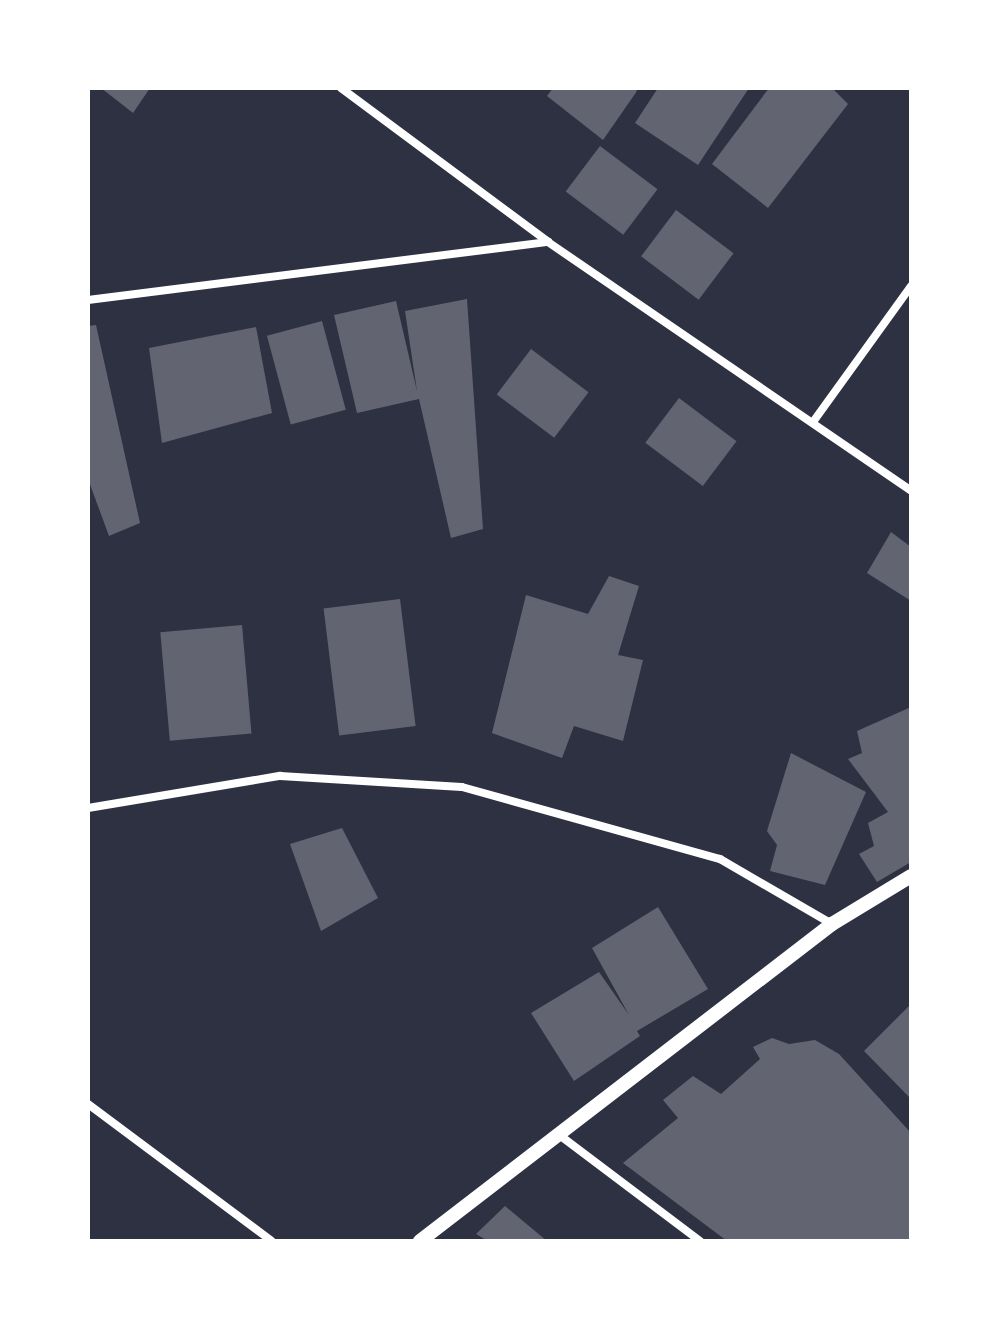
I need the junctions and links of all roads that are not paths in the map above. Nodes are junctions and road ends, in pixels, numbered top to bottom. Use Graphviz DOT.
graph roads {
  1 [pos="341,88"];
  2 [pos="548,242"];
  3 [pos="911,286"];
  4 [pos="88,300"];
  5 [pos="813,422"];
  6 [pos="911,491"];
  7 [pos="88,808"];
  8 [pos="911,876"];
  9 [pos="832,924"];
  10 [pos="88,1104"];
  11 [pos="558,1134"];
  12 [pos="272,1241"];
  13 [pos="420,1241"];
  14 [pos="700,1241"];
  1 -- 2 [label="street"];
  2 -- 4 [label="street"];
  2 -- 5 [label="street"];
  3 -- 5 [label="street"];
  5 -- 6 [label="street"];
  7 -- 9 [label="street"];
  8 -- 9 [label="street"];
  9 -- 11 [label="street"];
  10 -- 12 [label="street"];
  11 -- 13 [label="street"];
  11 -- 14 [label="street"];
}
